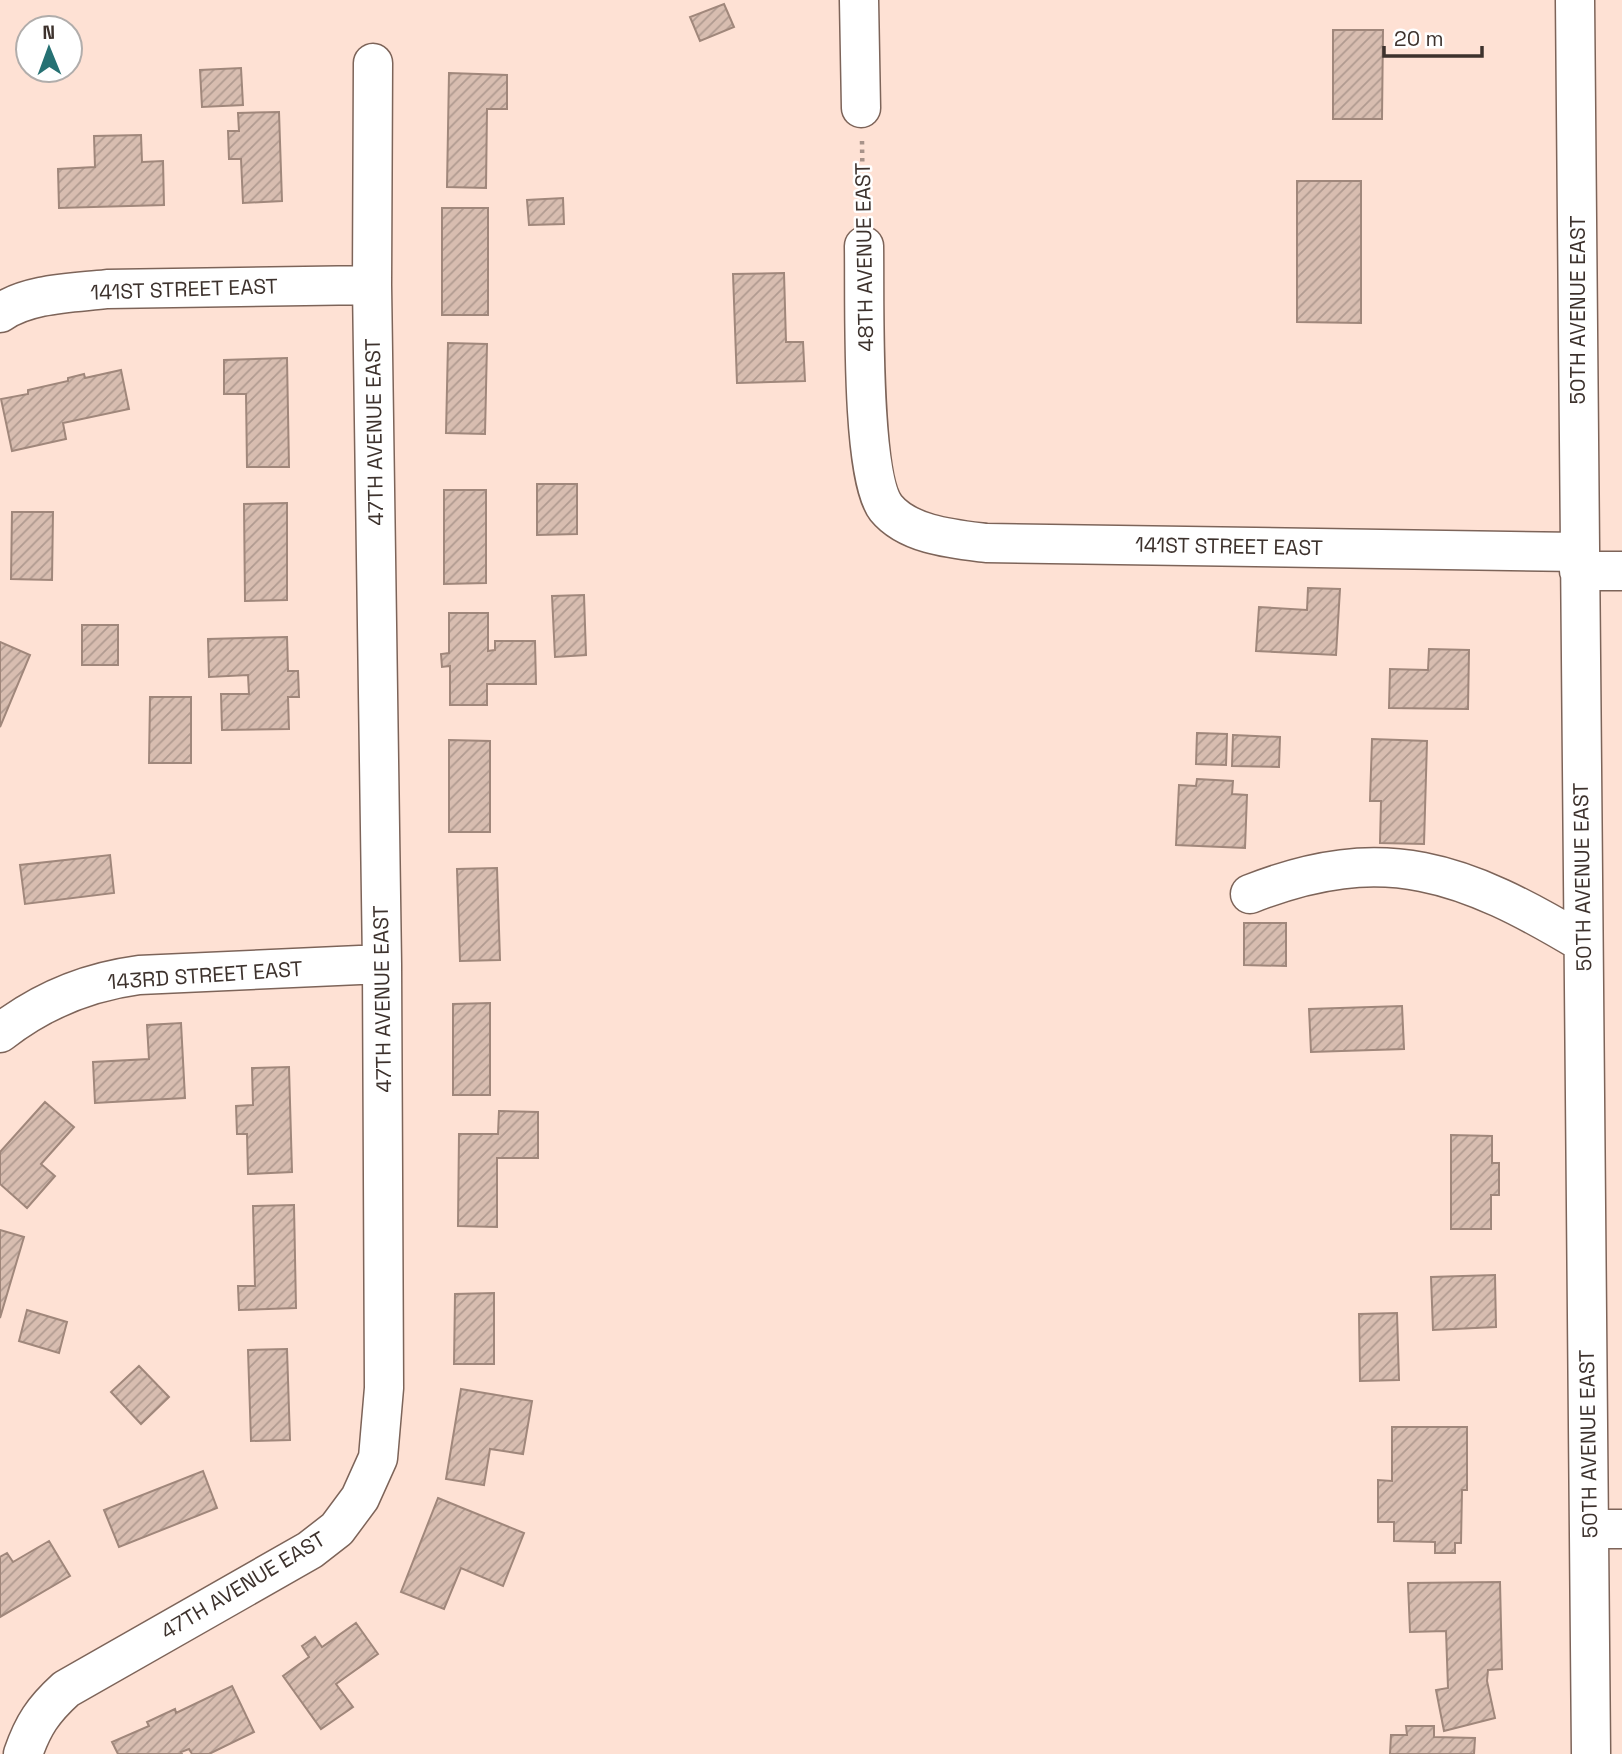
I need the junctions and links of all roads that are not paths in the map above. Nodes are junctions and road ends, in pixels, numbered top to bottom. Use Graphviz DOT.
graph roads {
  1 [pos="859,0"];
  2 [pos="1575,0"];
  3 [pos="373,63"];
  4 [pos="861,108"];
  5 [pos="864,246"];
  6 [pos="372,285"];
  7 [pos="0,313"];
  8 [pos="887,510"];
  9 [pos="1579,561"];
  10 [pos="1622,571"];
  11 [pos="1250,894"];
  12 [pos="1583,943"];
  13 [pos="382,964"];
  14 [pos="0,1033"];
  15 [pos="1605,1529"];
  16 [pos="23,1754"];
  17 [pos="1591,1754"];
  1 -- 4 [label="street"];
  2 -- 9 [label="street, 50TH AVENUE EAST"];
  3 -- 6 [label="street, 47TH AVENUE EAST"];
  5 -- 8 [label="street, 48TH AVENUE EAST"];
  6 -- 7 [label="street, 141ST STREET EAST"];
  6 -- 13 [label="street, 47TH AVENUE EAST"];
  8 -- 9 [label="street, 141ST STREET EAST"];
  9 -- 10 [label="street, 141ST STREET EAST"];
  9 -- 12 [label="street, 50TH AVENUE EAST"];
  11 -- 12 [label="street"];
  12 -- 15 [label="street, 50TH AVENUE EAST"];
  13 -- 14 [label="street, 143RD STREET EAST"];
  13 -- 16 [label="street, 47TH AVENUE EAST"];
  15 -- 17 [label="street, 50TH AVENUE EAST"];
}
